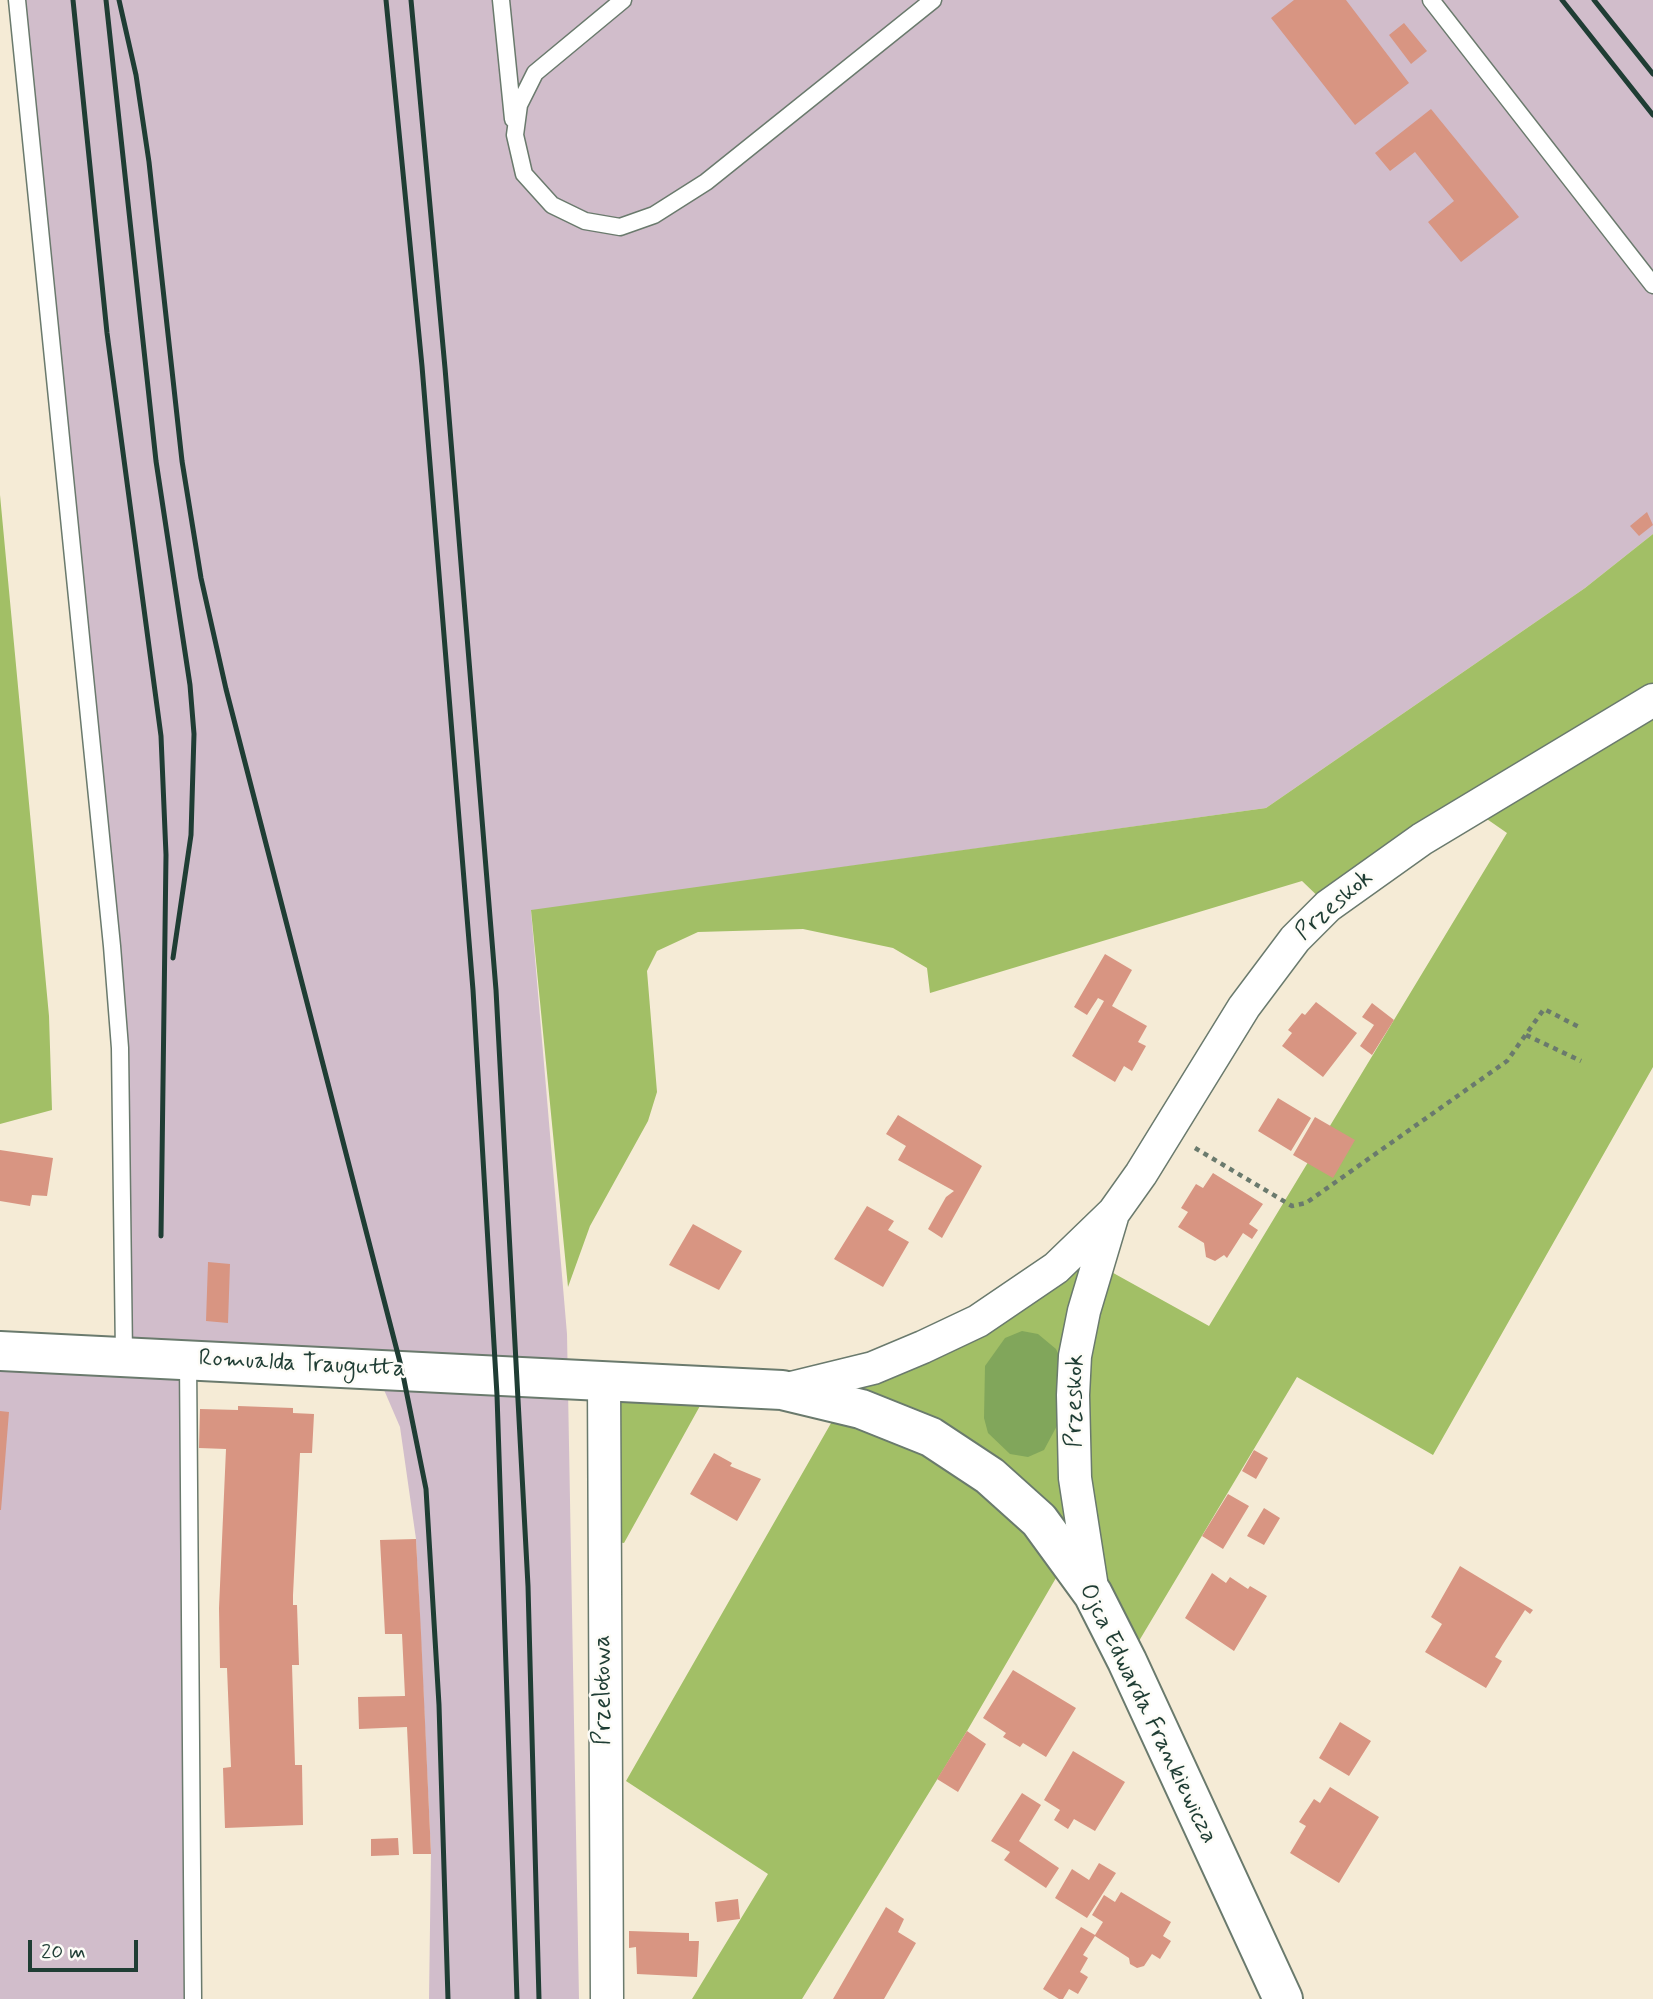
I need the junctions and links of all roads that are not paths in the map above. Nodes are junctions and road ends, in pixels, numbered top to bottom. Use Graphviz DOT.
graph roads {
  1 [pos="17,0"];
  2 [pos="501,0"];
  3 [pos="623,0"];
  4 [pos="933,0"];
  5 [pos="1431,0"];
  6 [pos="515,135"];
  7 [pos="1653,285"];
  8 [pos="1653,700"];
  9 [pos="1114,1212"];
  10 [pos="0,1351"];
  11 [pos="124,1355"];
  12 [pos="188,1359"];
  13 [pos="604,1381"];
  14 [pos="782,1390"];
  15 [pos="1093,1594"];
  16 [pos="193,1999"];
  17 [pos="607,1999"];
  18 [pos="1283,1999"];
  1 -- 11 [label="lane"];
  2 -- 6 [label="lane"];
  3 -- 6 [label="lane"];
  4 -- 6 [label="lane"];
  5 -- 7 [label="lane"];
  8 -- 9 [label="street, Przeskok"];
  9 -- 14 [label="street, Przeskok"];
  9 -- 15 [label="street, Przeskok"];
  10 -- 11 [label="street, Romualda Traugutta"];
  11 -- 12 [label="street, Romualda Traugutta"];
  12 -- 13 [label="street, Romualda Traugutta"];
  12 -- 16 [label="lane"];
  13 -- 14 [label="street, Ojca Edwarda Frankiewicza"];
  13 -- 17 [label="street, Przelotowa"];
  14 -- 15 [label="street, Ojca Edwarda Frankiewicza"];
  15 -- 18 [label="street, Ojca Edwarda Frankiewicza"];
}
